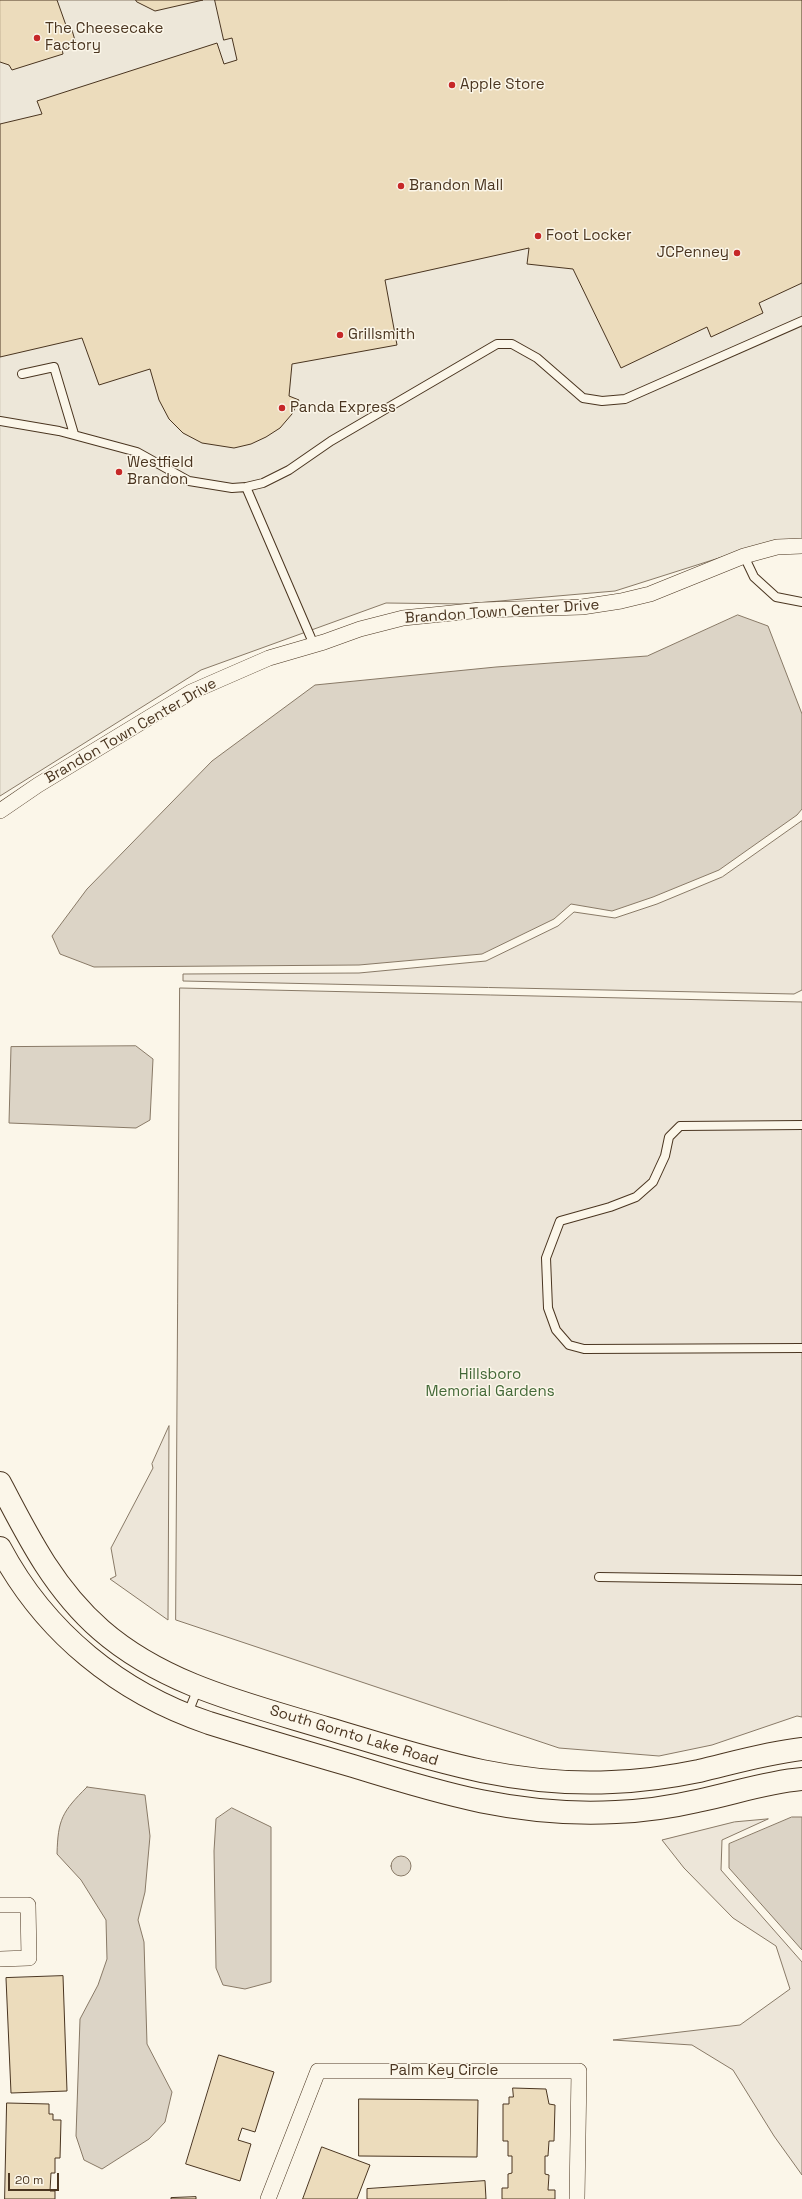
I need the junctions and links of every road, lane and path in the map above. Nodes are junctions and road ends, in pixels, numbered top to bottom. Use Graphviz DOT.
graph roads {
  1 [pos="802,322"];
  2 [pos="22,374"];
  3 [pos="0,422"];
  4 [pos="74,434"];
  5 [pos="246,487"];
  6 [pos="802,546"];
  7 [pos="744,556"];
  8 [pos="802,602"];
  9 [pos="314,645"];
  10 [pos="0,811"];
  11 [pos="802,1125"];
  12 [pos="802,1348"];
  13 [pos="0,1483"];
  14 [pos="0,1548"];
  15 [pos="599,1577"];
  16 [pos="802,1580"];
  17 [pos="198,1688"];
  18 [pos="187,1716"];
  19 [pos="802,1749"];
  20 [pos="802,1779"];
  21 [pos="0,1905"];
  22 [pos="0,1959"];
  23 [pos="268,2199"];
  24 [pos="577,2199"];
  1 -- 5 [label="lane"];
  2 -- 4 [label="lane"];
  3 -- 4 [label="lane"];
  4 -- 5 [label="lane"];
  5 -- 9 [label="lane"];
  6 -- 7 [label="street, Brandon Town Center Drive"];
  7 -- 8 [label="lane"];
  7 -- 9 [label="street, Brandon Town Center Drive"];
  9 -- 10 [label="street, Brandon Town Center Drive"];
  11 -- 12 [label="lane"];
  13 -- 17 [label="street, South Gornto Lake Road"];
  14 -- 18 [label="street, South Gornto Lake Road"];
  15 -- 16 [label="lane"];
  17 -- 18 [label="lane"];
  17 -- 19 [label="street, South Gornto Lake Road"];
  18 -- 20 [label="street, South Gornto Lake Road"];
  21 -- 22 [label="street"];
  23 -- 24 [label="street, Palm Key Circle"];
}
